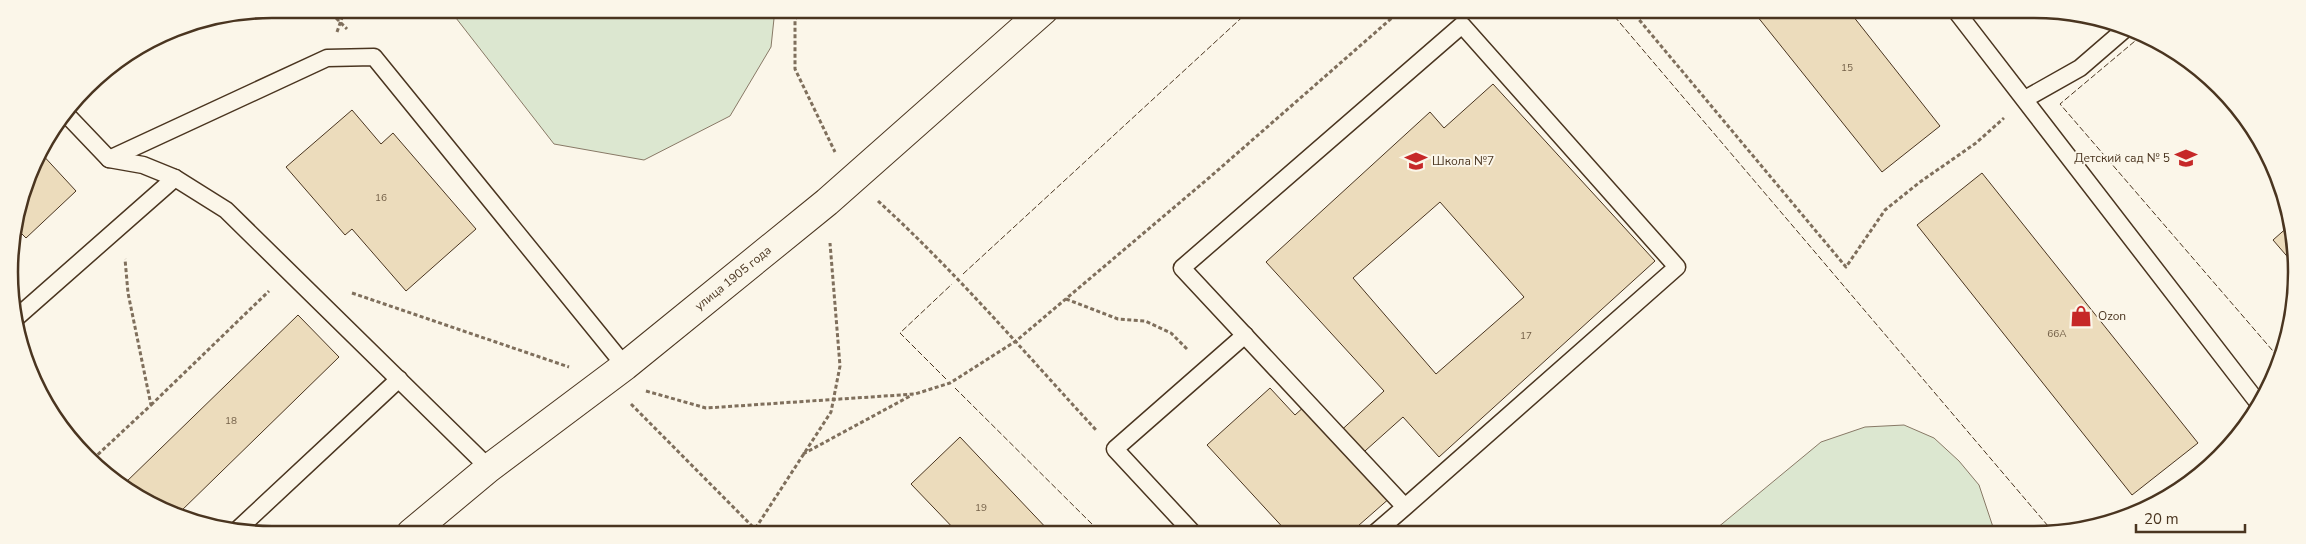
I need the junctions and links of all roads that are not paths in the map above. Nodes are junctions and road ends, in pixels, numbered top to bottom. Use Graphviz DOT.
graph roads {
  1 [pos="1035,18"];
  2 [pos="1961,18"];
  3 [pos="2121,33"];
  4 [pos="2025,99"];
  5 [pos="70,118"];
  6 [pos="109,159"];
  7 [pos="175,178"];
  8 [pos="21,314"];
  9 [pos="1245,335"];
  10 [pos="616,373"];
  11 [pos="399,379"];
  12 [pos="2254,398"];
  13 [pos="489,468"];
  14 [pos="1405,506"];
  15 [pos="243,525"];
  16 [pos="419,526"];
  17 [pos="1186,526"];
  18 [pos="1383,526"];
  1 -- 10 [label="street, улица 1905 года"];
  2 -- 4 [label="lane"];
  3 -- 4 [label="lane"];
  4 -- 12 [label="lane"];
  5 -- 6 [label="lane"];
  6 -- 7 [label="lane"];
  6 -- 10 [label="lane"];
  7 -- 8 [label="lane"];
  7 -- 11 [label="lane"];
  9 -- 14 [label="lane"];
  9 -- 14 [label="lane"];
  9 -- 17 [label="lane"];
  10 -- 13 [label="street, улица 1905 года"];
  11 -- 13 [label="lane"];
  11 -- 15 [label="lane"];
  13 -- 16 [label="street, улица 1905 года"];
  14 -- 18 [label="lane"];
}
